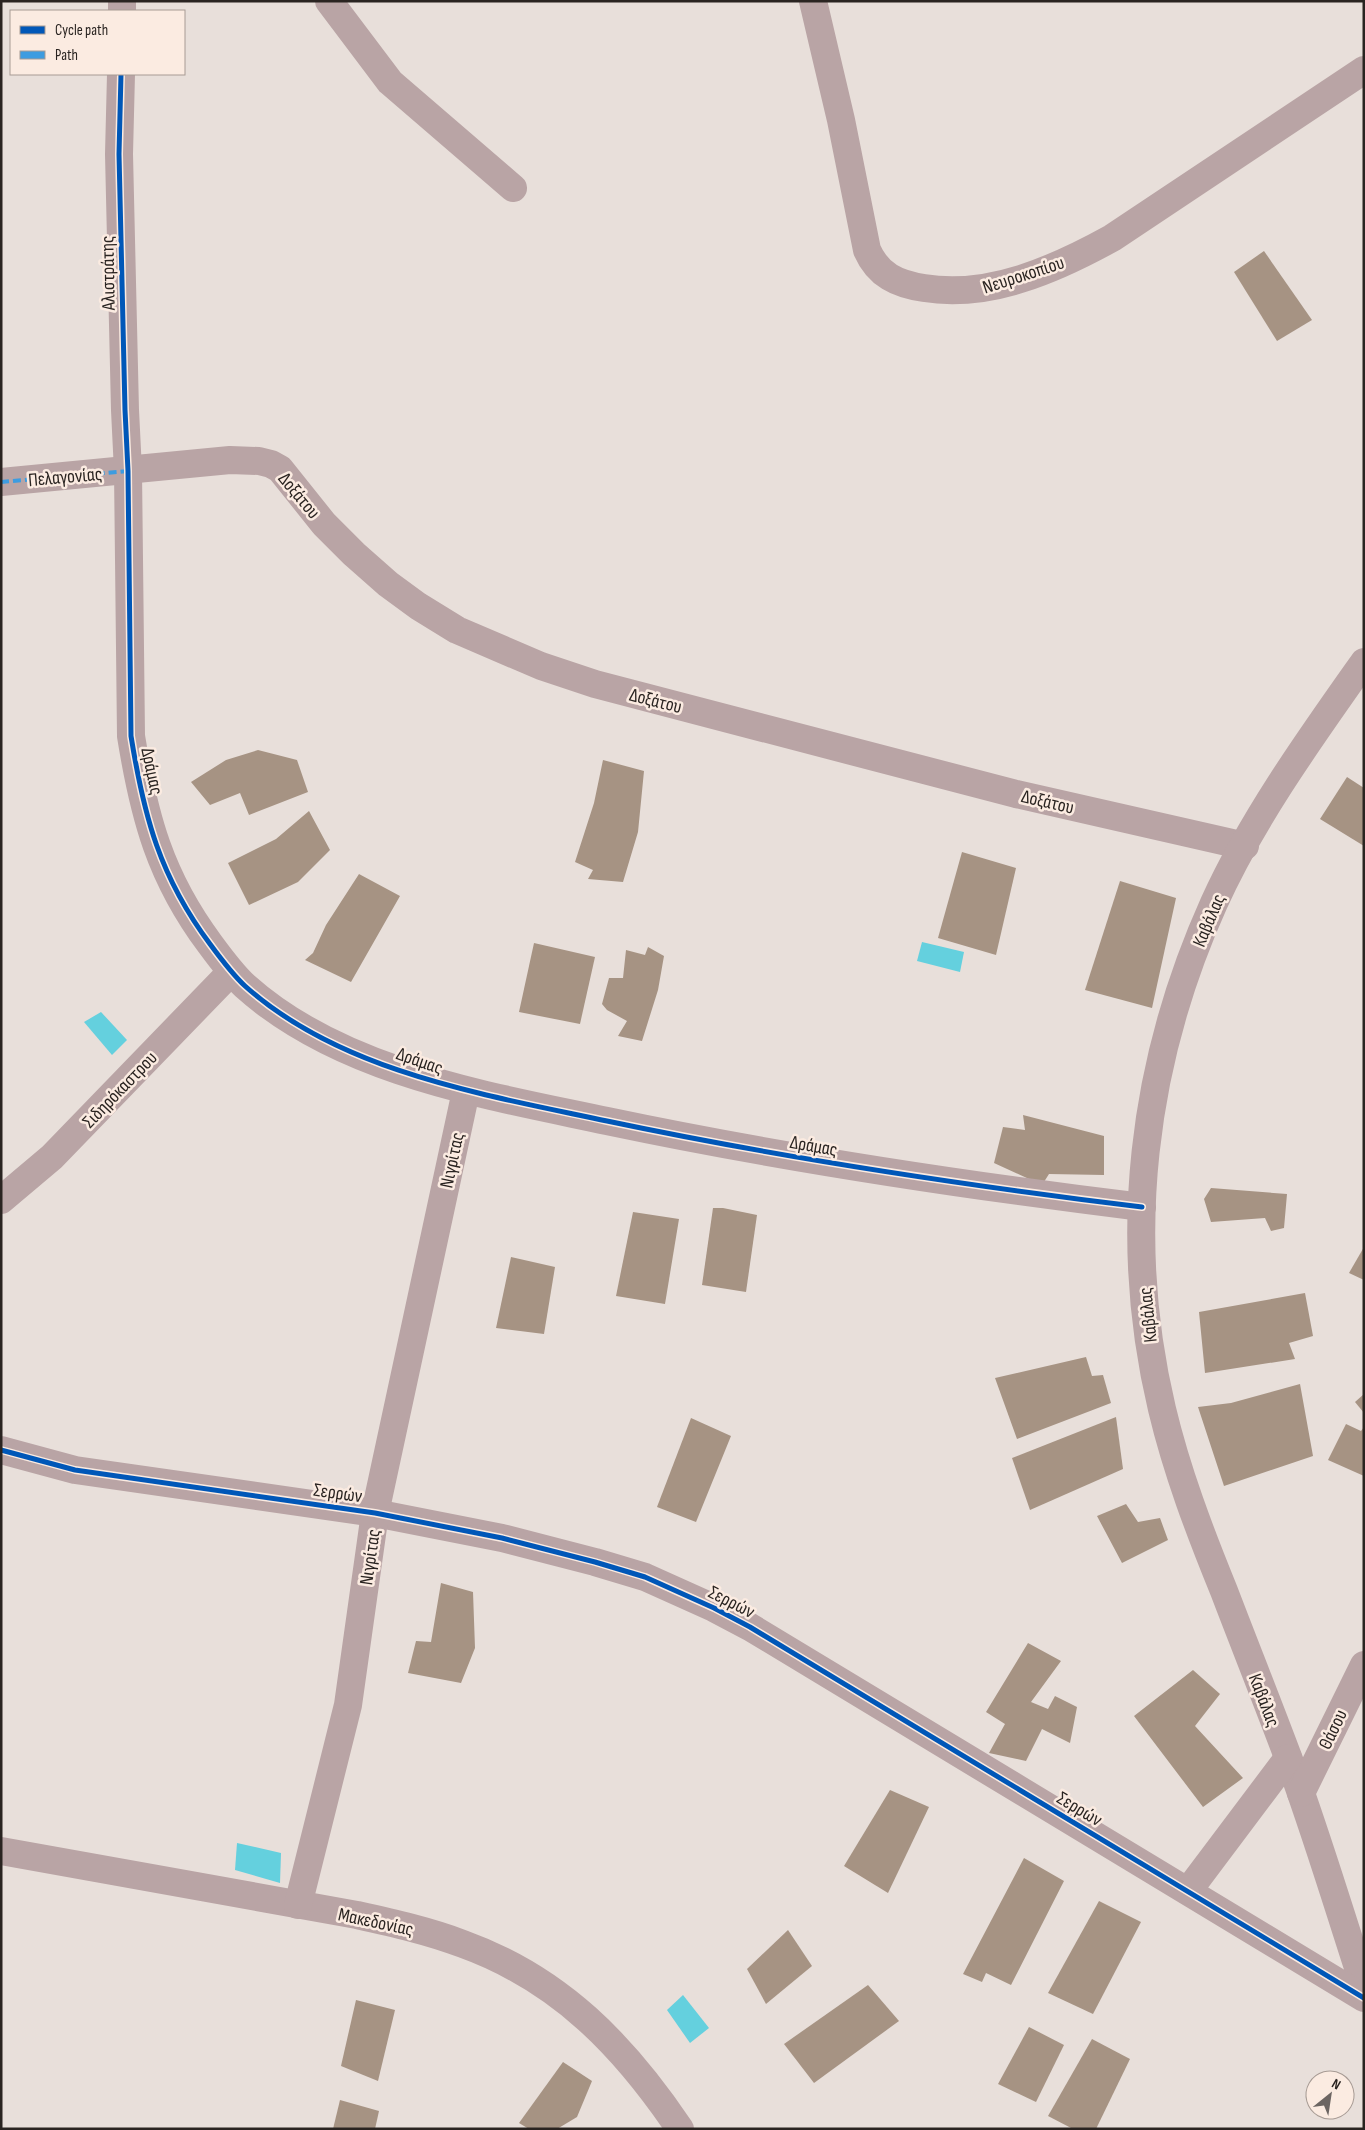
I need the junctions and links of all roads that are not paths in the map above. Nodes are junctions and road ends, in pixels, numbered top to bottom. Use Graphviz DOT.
graph roads {
  1 [pos="330,1"];
  2 [pos="813,1"];
  3 [pos="1364,70"];
  4 [pos="121,75"];
  5 [pos="513,188"];
  6 [pos="128,471"];
  7 [pos="1,482"];
  8 [pos="1364,662"];
  9 [pos="1245,846"];
  10 [pos="232,972"];
  11 [pos="466,1091"];
  12 [pos="1,1200"];
  13 [pos="1142,1207"];
  14 [pos="1,1450"];
  15 [pos="375,1513"];
  16 [pos="1364,1666"];
  17 [pos="1288,1758"];
  18 [pos="1300,1793"];
  19 [pos="1,1851"];
  20 [pos="1188,1891"];
  21 [pos="298,1905"];
  22 [pos="1364,1986"];
  23 [pos="1364,1998"];
  24 [pos="680,2129"];
  1 -- 5 [label="street"];
  2 -- 3 [label="street, Νευροκοπίου"];
  4 -- 6 [label="street, Αλιστράτης"];
  6 -- 7 [label="street, Πελαγονίας"];
  6 -- 9 [label="street, Δοξάτου"];
  6 -- 10 [label="street, Δράμας"];
  8 -- 9 [label="street, Καβάλας"];
  9 -- 13 [label="street, Καβάλας"];
  10 -- 11 [label="street, Δράμας"];
  10 -- 12 [label="street, Σιδηρόκαστρου"];
  11 -- 13 [label="street, Δράμας"];
  11 -- 15 [label="street, Νιγρίτας"];
  13 -- 17 [label="street, Καβάλας"];
  14 -- 15 [label="street, Σερρών"];
  15 -- 20 [label="street, Σερρών"];
  15 -- 21 [label="street, Νιγρίτας"];
  16 -- 18 [label="street, Θάσου"];
  17 -- 18 [label="street, Καβάλας"];
  17 -- 20 [label="street"];
  18 -- 22 [label="street, Καβάλας"];
  19 -- 21 [label="street, Μακεδονίας"];
  20 -- 23 [label="street, Σερρών"];
  21 -- 24 [label="street, Μακεδονίας"];
}
